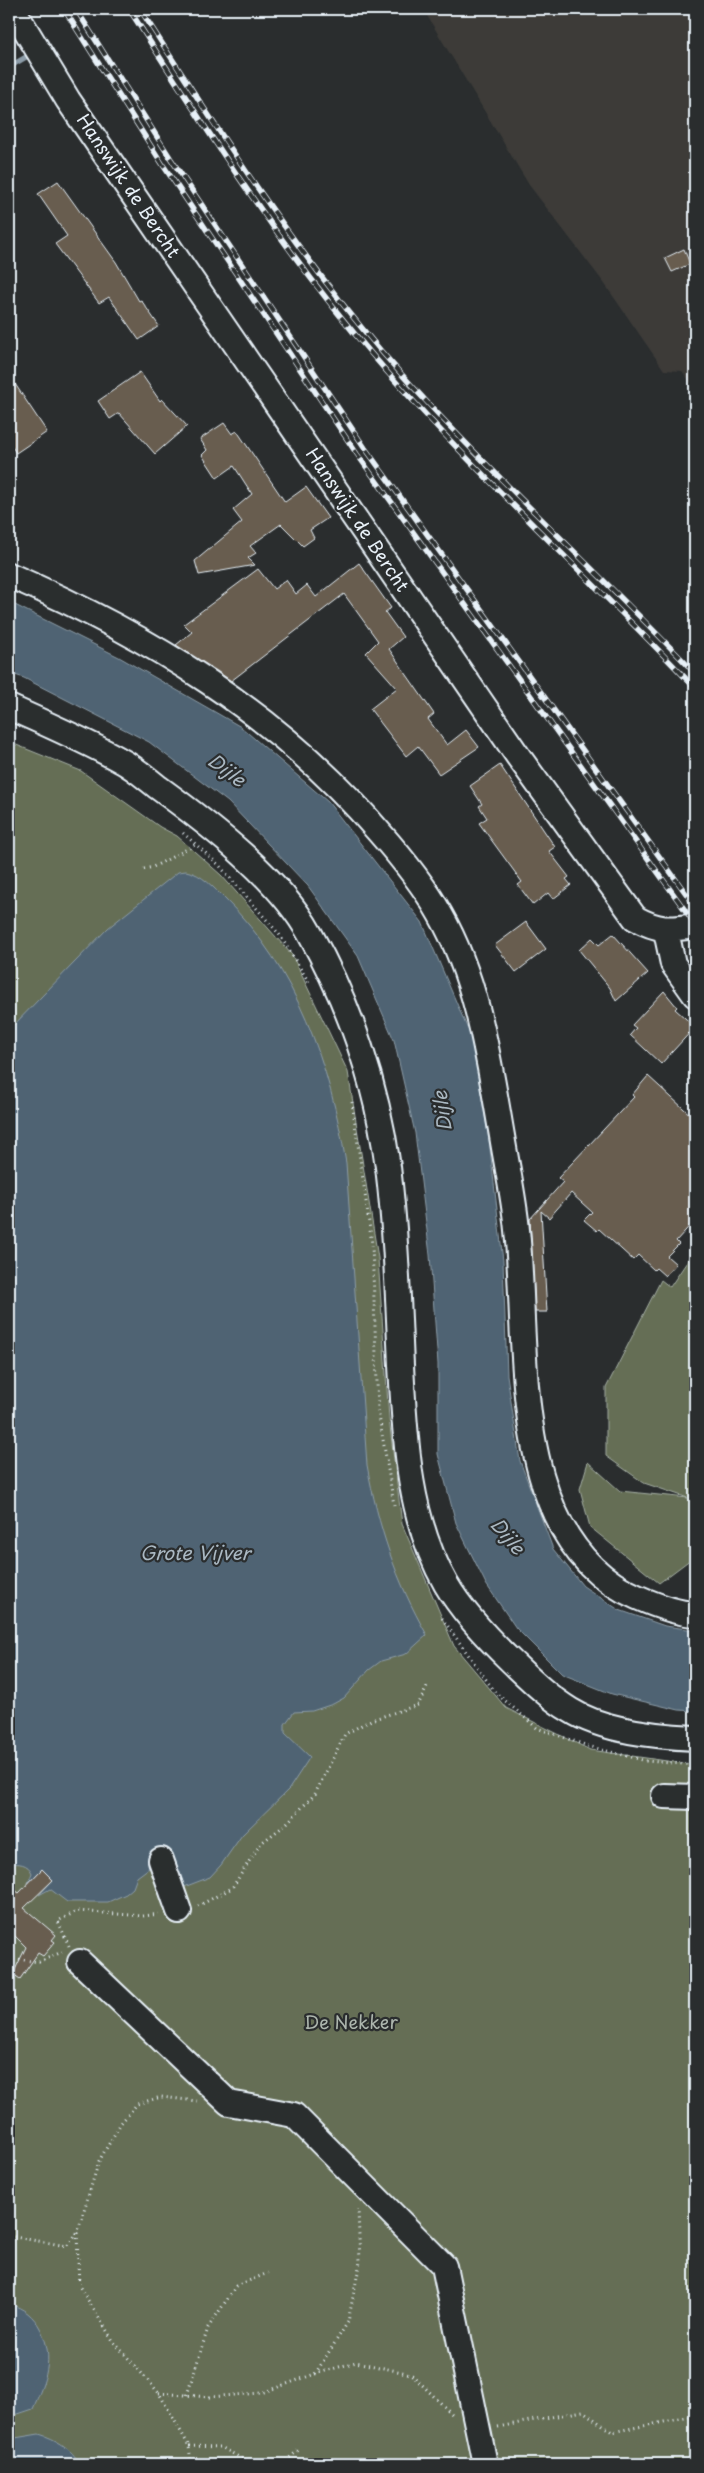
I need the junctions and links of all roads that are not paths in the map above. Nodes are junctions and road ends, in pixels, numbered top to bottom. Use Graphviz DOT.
graph roads {
  1 [pos="13,9"];
  2 [pos="9,11"];
  3 [pos="9,575"];
  4 [pos="9,707"];
  5 [pos="695,926"];
  6 [pos="666,930"];
  7 [pos="695,995"];
  8 [pos="695,1614"];
  9 [pos="695,1738"];
  10 [pos="664,1796"];
  11 [pos="695,1797"];
  12 [pos="161,1860"];
  13 [pos="179,1911"];
  14 [pos="80,1962"];
  15 [pos="485,2464"];
  1 -- 2 [label="street"];
  1 -- 6 [label="street, Hanswijk de Bercht"];
  3 -- 8 [label="street"];
  4 -- 9 [label="street"];
  5 -- 6 [label="street"];
  6 -- 7 [label="street"];
  10 -- 11 [label="street"];
  12 -- 13 [label="street"];
  14 -- 15 [label="street"];
}
